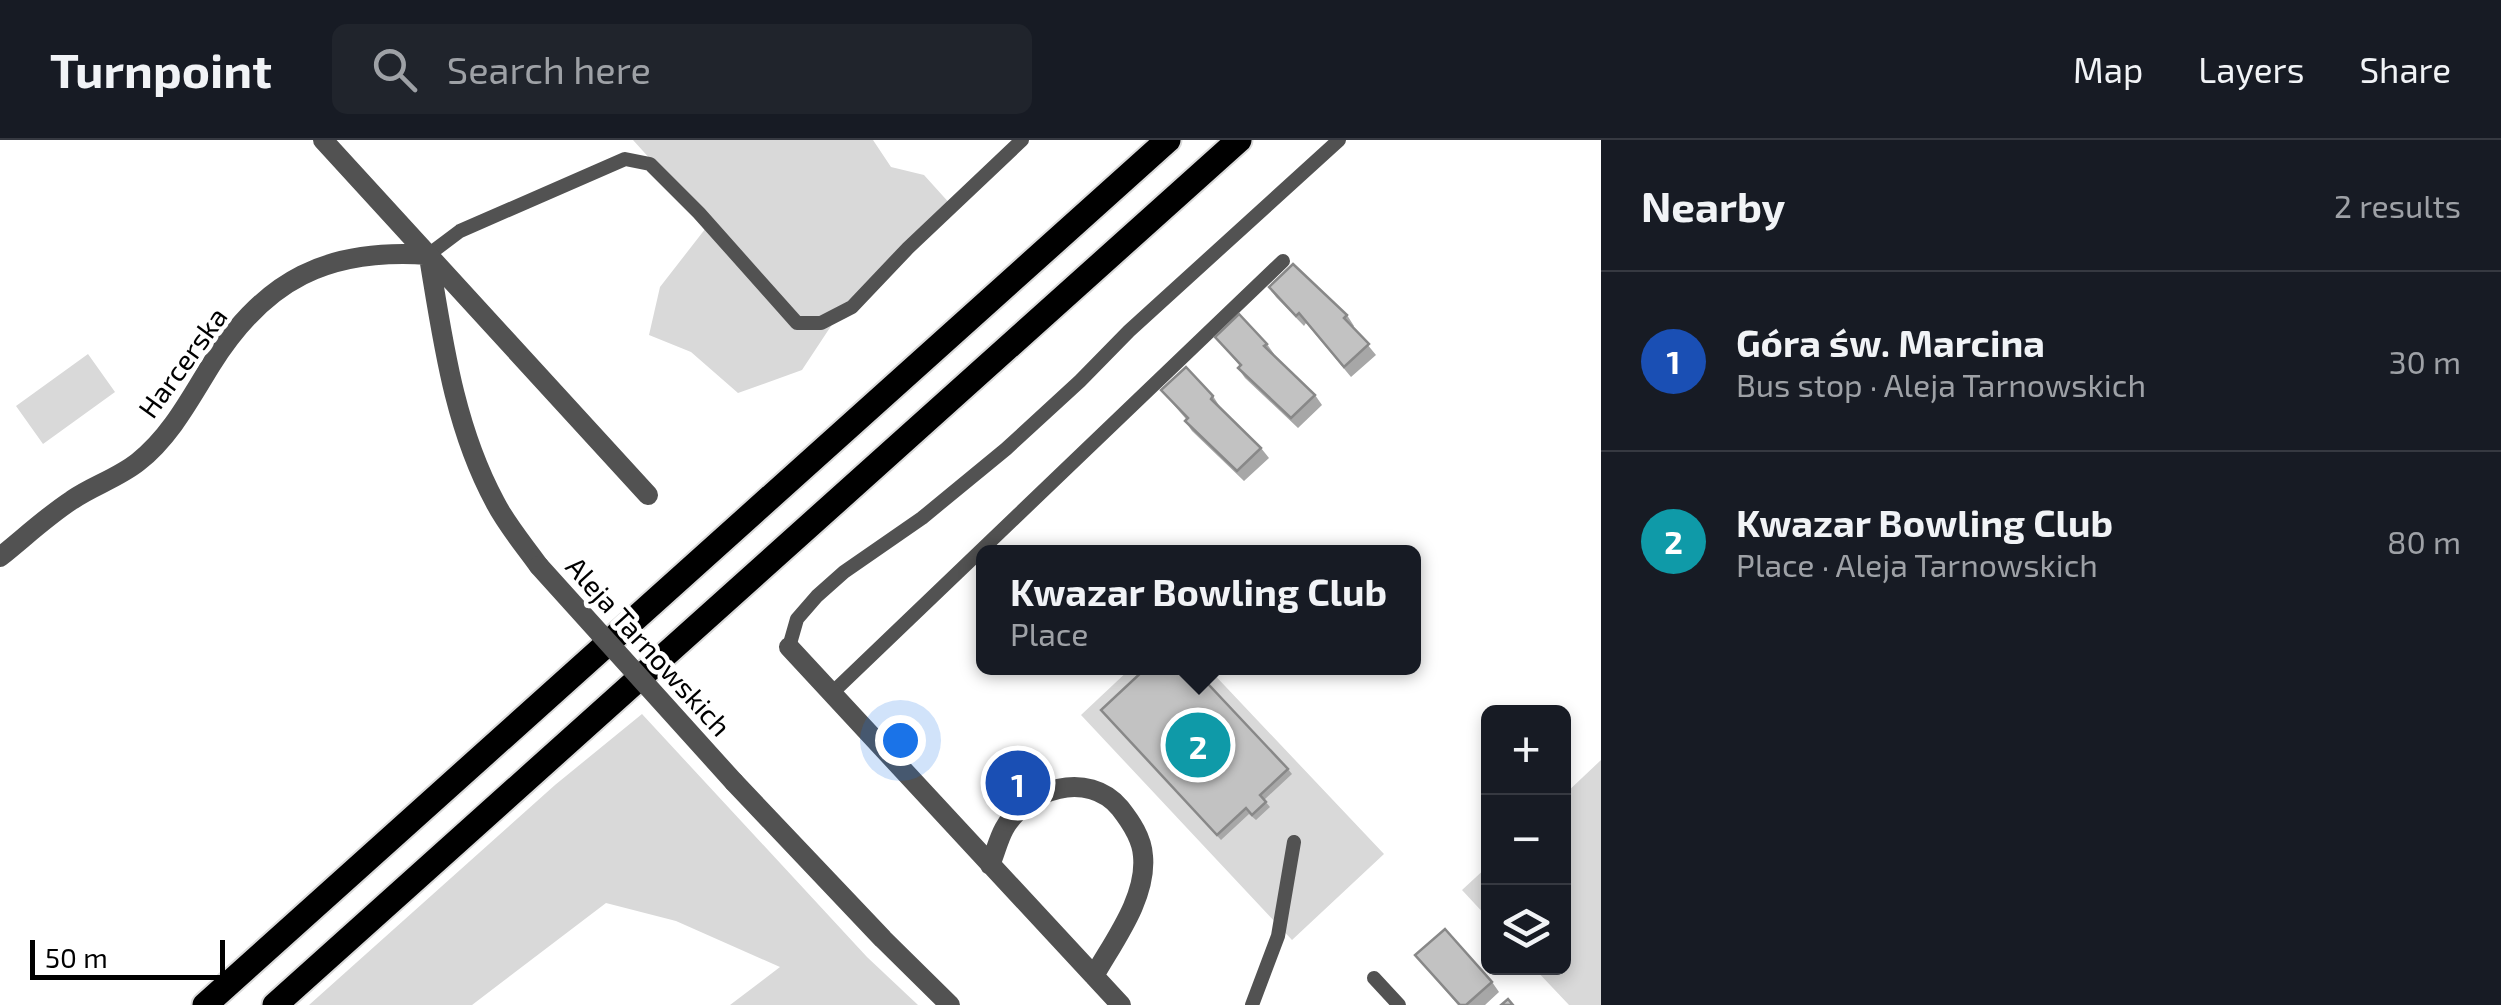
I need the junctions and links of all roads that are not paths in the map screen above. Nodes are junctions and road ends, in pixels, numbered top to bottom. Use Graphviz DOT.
graph roads {
  1 [pos="324,140"];
  2 [pos="1022,140"];
  3 [pos="1168,140"];
  4 [pos="1239,140"];
  5 [pos="1339,140"];
  6 [pos="428,255"];
  7 [pos="1283,261"];
  8 [pos="648,495"];
  9 [pos="987,545"];
  10 [pos="976,555"];
  11 [pos="0,557"];
  12 [pos="789,647"];
  13 [pos="831,694"];
  14 [pos="1294,842"];
  15 [pos="990,865"];
  16 [pos="1094,976"];
  17 [pos="1374,978"];
  18 [pos="205,1005"];
  19 [pos="275,1005"];
  20 [pos="950,1005"];
  21 [pos="1121,1005"];
  22 [pos="1252,1005"];
  23 [pos="1399,1005"];
  1 -- 6 [label="street"];
  2 -- 6 [label="lane"];
  3 -- 18 [label="main road"];
  4 -- 19 [label="main road"];
  5 -- 12 [label="lane"];
  6 -- 8 [label="street"];
  6 -- 11 [label="street, Harcerska"];
  6 -- 20 [label="street, Aleja Tarnowskich, bridge"];
  7 -- 9 [label="lane"];
  10 -- 13 [label="lane"];
  12 -- 13 [label="street"];
  13 -- 15 [label="street"];
  14 -- 22 [label="lane"];
  15 -- 16 [label="street"];
  15 -- 16 [label="street"];
  16 -- 21 [label="street"];
  17 -- 23 [label="lane"];
}
